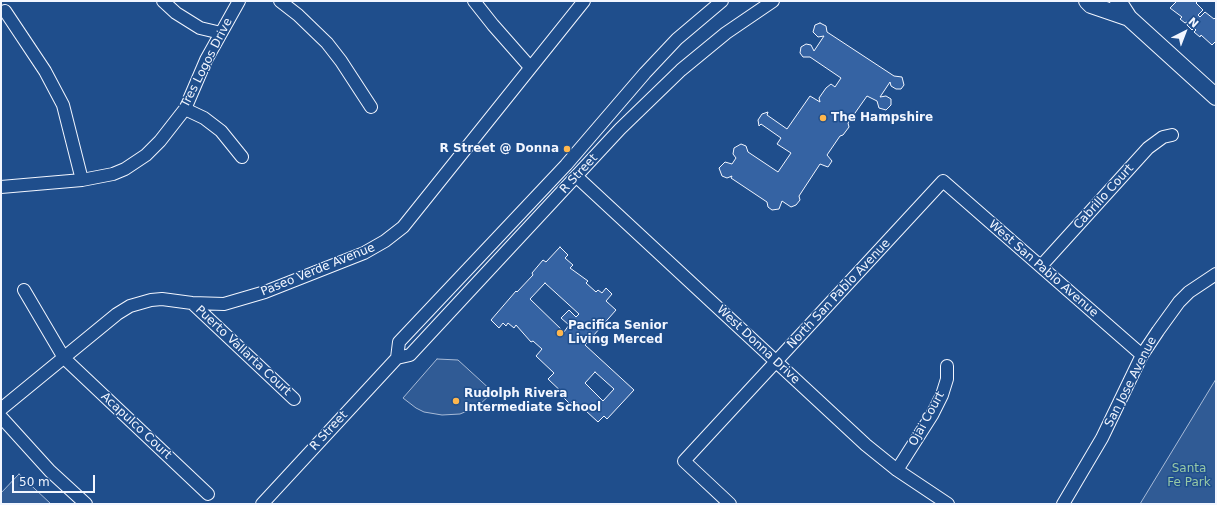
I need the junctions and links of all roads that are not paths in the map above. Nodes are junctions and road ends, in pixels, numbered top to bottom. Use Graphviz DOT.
graph roads {
  1 [pos="163,1"];
  2 [pos="239,1"];
  3 [pos="280,1"];
  4 [pos="474,1"];
  5 [pos="584,1"];
  6 [pos="722,1"];
  7 [pos="773,1"];
  8 [pos="1087,1"];
  9 [pos="1118,1"];
  10 [pos="5,11"];
  11 [pos="1129,18"];
  12 [pos="221,33"];
  13 [pos="530,67"];
  14 [pos="1216,97"];
  15 [pos="370,107"];
  16 [pos="185,109"];
  17 [pos="1172,135"];
  18 [pos="242,157"];
  19 [pos="577,176"];
  20 [pos="82,180"];
  21 [pos="944,182"];
  22 [pos="1,187"];
  23 [pos="1041,266"];
  24 [pos="1216,274"];
  25 [pos="24,290"];
  26 [pos="192,304"];
  27 [pos="1142,355"];
  28 [pos="64,358"];
  29 [pos="397,358"];
  30 [pos="776,362"];
  31 [pos="947,366"];
  32 [pos="294,399"];
  33 [pos="1,409"];
  34 [pos="1,417"];
  35 [pos="897,470"];
  36 [pos="208,494"];
  37 [pos="86,504"];
  38 [pos="262,504"];
  39 [pos="730,504"];
  40 [pos="948,504"];
  41 [pos="1063,504"];
  1 -- 12 [label="street"];
  2 -- 12 [label="street, Tres Logos Drive"];
  3 -- 15 [label="street"];
  4 -- 13 [label="street"];
  5 -- 13 [label="street, Paseo Verde Avenue"];
  6 -- 29 [label="street, R Street"];
  7 -- 19 [label="street, R Street"];
  8 -- 11 [label="main road"];
  9 -- 11 [label="main road"];
  10 -- 20 [label="street"];
  11 -- 14 [label="main road"];
  12 -- 16 [label="street, Tres Logos Drive"];
  13 -- 26 [label="street, Paseo Verde Avenue"];
  16 -- 18 [label="street"];
  16 -- 20 [label="street, Tres Logos Drive"];
  17 -- 23 [label="street, Cabrillo Court"];
  19 -- 29 [label="street, R Street"];
  19 -- 30 [label="street, West Donna Drive"];
  20 -- 22 [label="street, Tres Logos Drive"];
  21 -- 23 [label="street, West San Pablo Avenue"];
  21 -- 30 [label="street, North San Pablo Avenue"];
  23 -- 27 [label="street, West San Pablo Avenue"];
  24 -- 27 [label="street, San Jose Avenue"];
  25 -- 28 [label="street, Acapulco Court"];
  26 -- 28 [label="street, Paseo Verde Avenue"];
  26 -- 32 [label="street, Puerto Vallarta Court"];
  27 -- 41 [label="street, San Jose Avenue"];
  28 -- 33 [label="street, Paseo Verde Avenue"];
  28 -- 36 [label="street, Acapulco Court"];
  29 -- 38 [label="street, R Street"];
  30 -- 35 [label="street, West Donna Drive"];
  30 -- 39 [label="street, North San Pablo Avenue"];
  31 -- 35 [label="street, Ojai Court"];
  34 -- 37 [label="street"];
  35 -- 40 [label="street, West Donna Drive"];
}
